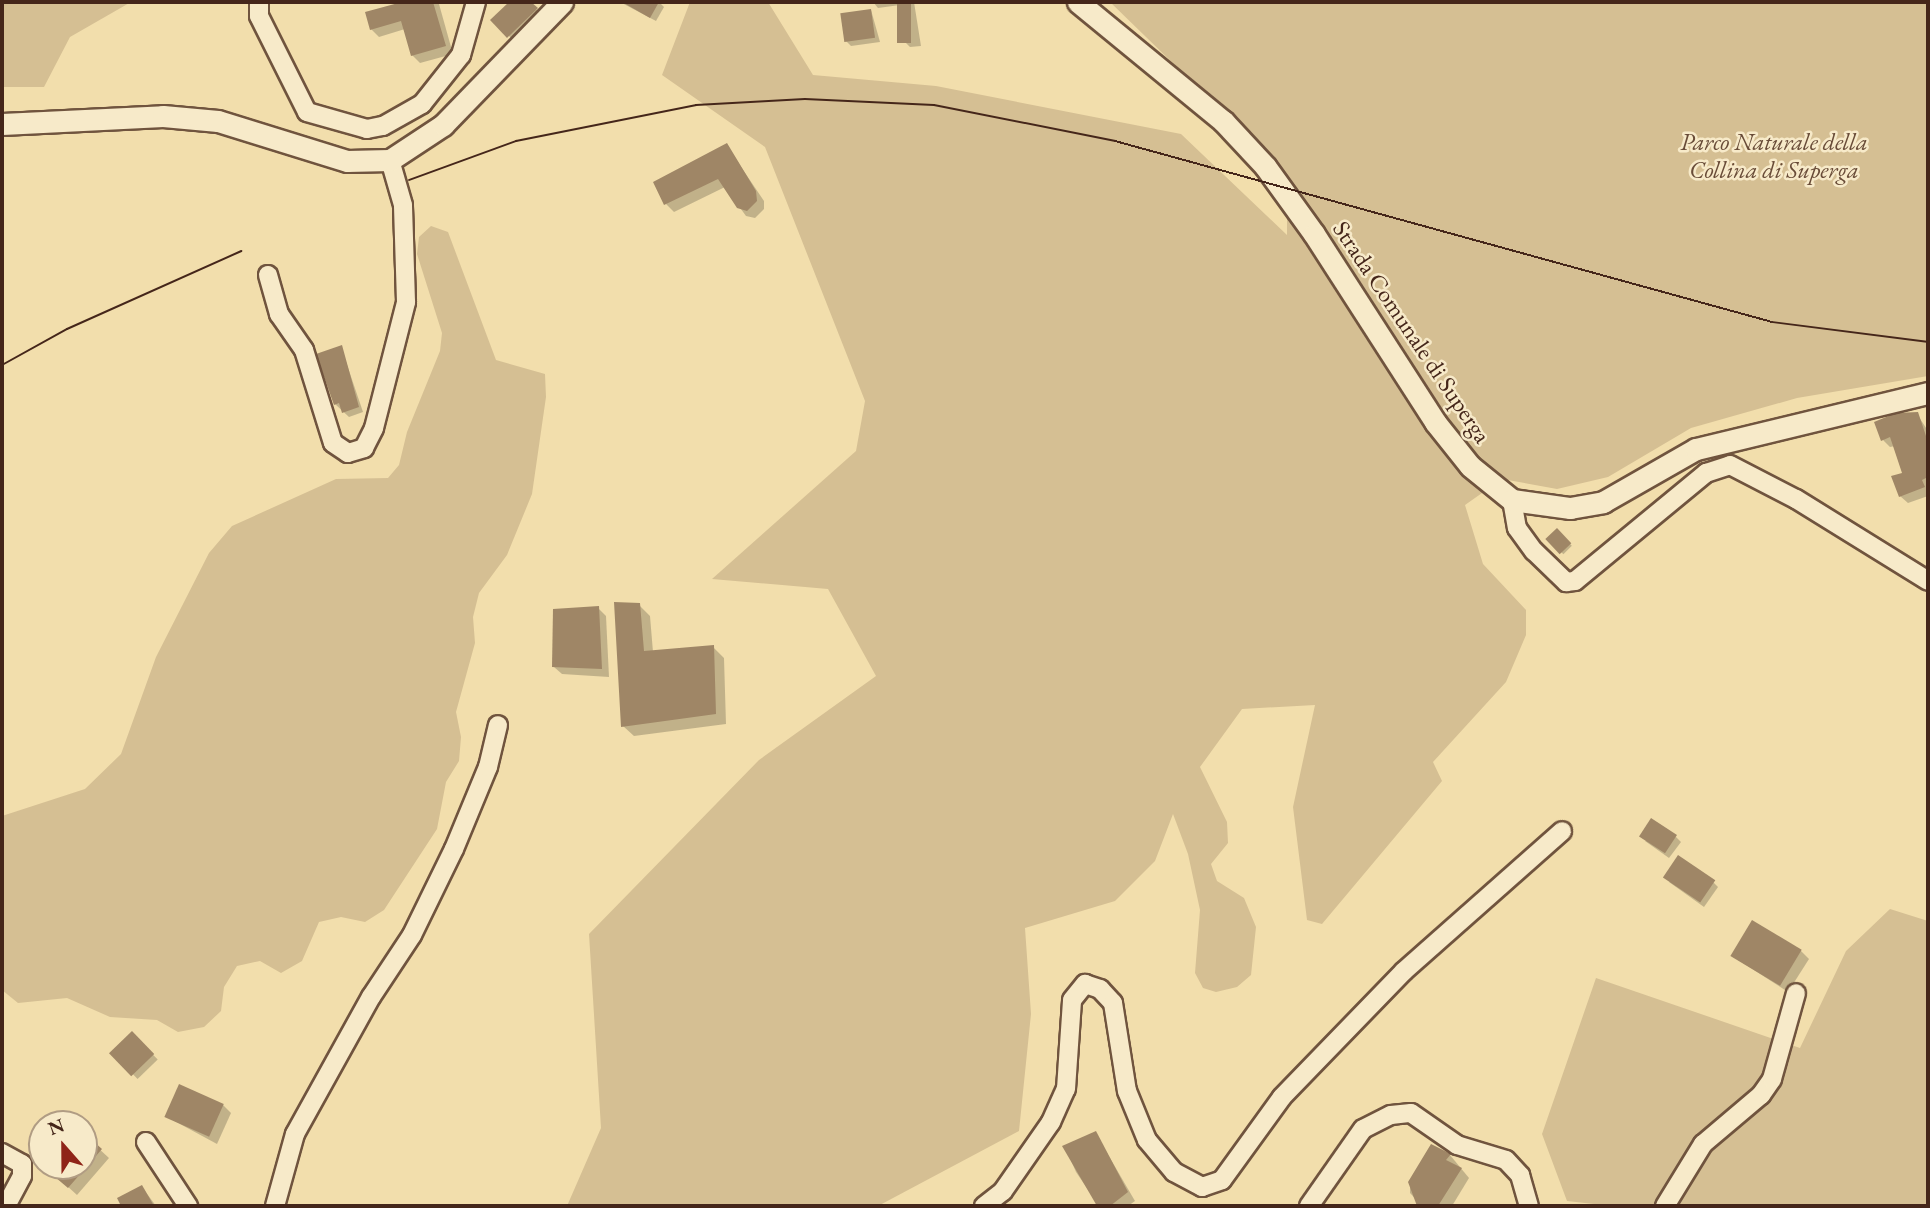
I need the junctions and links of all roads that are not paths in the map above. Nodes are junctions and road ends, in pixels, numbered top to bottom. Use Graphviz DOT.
graph roads {
  1 [pos="259,2"];
  2 [pos="476,2"];
  3 [pos="562,2"];
  4 [pos="1079,2"];
  5 [pos="2,124"];
  6 [pos="390,160"];
  7 [pos="268,275"];
  8 [pos="1928,393"];
  9 [pos="1512,500"];
  10 [pos="1928,581"];
  11 [pos="498,725"];
  12 [pos="1562,831"];
  13 [pos="1796,993"];
  14 [pos="145,1142"];
  15 [pos="2,1153"];
  16 [pos="6,1206"];
  17 [pos="188,1206"];
  18 [pos="275,1206"];
  19 [pos="984,1206"];
  20 [pos="1309,1206"];
  21 [pos="1529,1206"];
  22 [pos="1665,1206"];
  1 -- 2 [label="street"];
  3 -- 6 [label="street"];
  4 -- 9 [label="street, Strada Comunale di Superga"];
  5 -- 6 [label="street"];
  6 -- 7 [label="street"];
  8 -- 9 [label="street"];
  9 -- 10 [label="street"];
  11 -- 18 [label="street"];
  12 -- 19 [label="street"];
  13 -- 22 [label="street"];
  14 -- 17 [label="street"];
  15 -- 16 [label="street"];
  20 -- 21 [label="street"];
}
